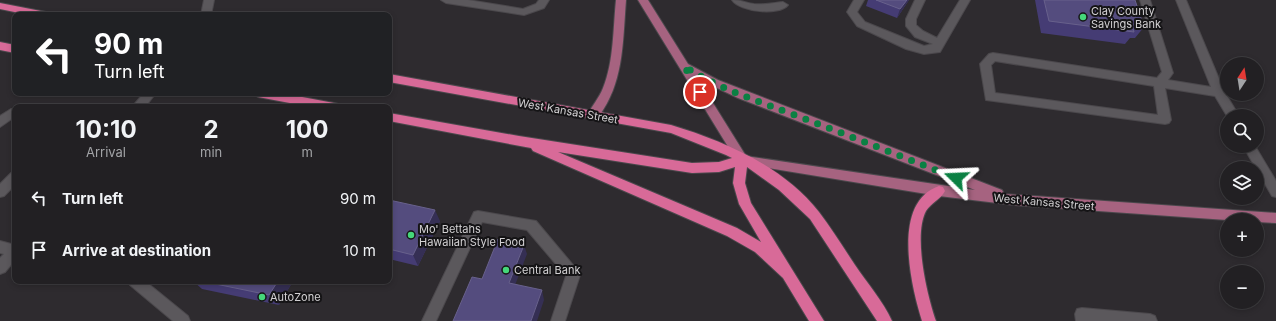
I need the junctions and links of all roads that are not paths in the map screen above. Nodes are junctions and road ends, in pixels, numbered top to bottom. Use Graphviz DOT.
graph roads {
  1 [pos="209,0"];
  2 [pos="446,0"];
  3 [pos="544,0"];
  4 [pos="621,0"];
  5 [pos="642,0"];
  6 [pos="738,0"];
  7 [pos="859,0"];
  8 [pos="920,0"];
  9 [pos="965,0"];
  10 [pos="1145,0"];
  11 [pos="1178,0"];
  12 [pos="0,6"];
  13 [pos="783,6"];
  14 [pos="31,12"];
  15 [pos="207,12"];
  16 [pos="0,46"];
  17 [pos="938,46"];
  18 [pos="12,48"];
  19 [pos="684,66"];
  20 [pos="392,79"];
  21 [pos="1159,82"];
  22 [pos="1220,92"];
  23 [pos="147,96"];
  24 [pos="274,96"];
  25 [pos="141,104"];
  26 [pos="318,104"];
  27 [pos="12,113"];
  28 [pos="593,115"];
  29 [pos="392,118"];
  30 [pos="0,123"];
  31 [pos="519,141"];
  32 [pos="1253,153"];
  33 [pos="742,160"];
  34 [pos="12,179"];
  35 [pos="939,191"];
  36 [pos="0,192"];
  37 [pos="1276,192"];
  38 [pos="1014,200"];
  39 [pos="1276,218"];
  40 [pos="0,248"];
  41 [pos="12,250"];
  42 [pos="12,254"];
  43 [pos="0,268"];
  44 [pos="788,274"];
  45 [pos="140,284"];
  46 [pos="183,321"];
  47 [pos="429,321"];
  48 [pos="558,321"];
  49 [pos="816,321"];
  50 [pos="885,321"];
  51 [pos="929,321"];
  52 [pos="1083,321"];
  53 [pos="1150,321"];
  1 -- 15 [label="street"];
  2 -- 3 [label="street"];
  4 -- 28 [label="main road"];
  5 -- 19 [label="main road"];
  6 -- 13 [label="street"];
  7 -- 17 [label="street"];
  8 -- 17 [label="street"];
  9 -- 17 [label="street"];
  10 -- 21 [label="street"];
  11 -- 22 [label="street"];
  12 -- 14 [label="highway"];
  16 -- 18 [label="highway"];
  19 -- 33 [label="main road"];
  19 -- 38 [label="main road"];
  20 -- 28 [label="highway, West Kansas Street"];
  21 -- 21 [label="street"];
  21 -- 22 [label="street"];
  23 -- 25 [label="street"];
  24 -- 26 [label="highway"];
  27 -- 30 [label="street"];
  28 -- 33 [label="highway, West Kansas Street"];
  29 -- 31 [label="highway, West Kansas Street"];
  31 -- 33 [label="highway, West Kansas Street"];
  31 -- 44 [label="highway"];
  32 -- 37 [label="street"];
  33 -- 35 [label="main road, West Kansas Street"];
  33 -- 44 [label="highway"];
  33 -- 50 [label="highway"];
  34 -- 36 [label="street"];
  35 -- 38 [label="main road, West Kansas Street"];
  35 -- 51 [label="highway"];
  38 -- 39 [label="main road, West Kansas Street"];
  40 -- 41 [label="street"];
  42 -- 43 [label="street"];
  44 -- 49 [label="highway"];
  45 -- 46 [label="street"];
  47 -- 48 [label="street"];
  52 -- 53 [label="street"];
}
